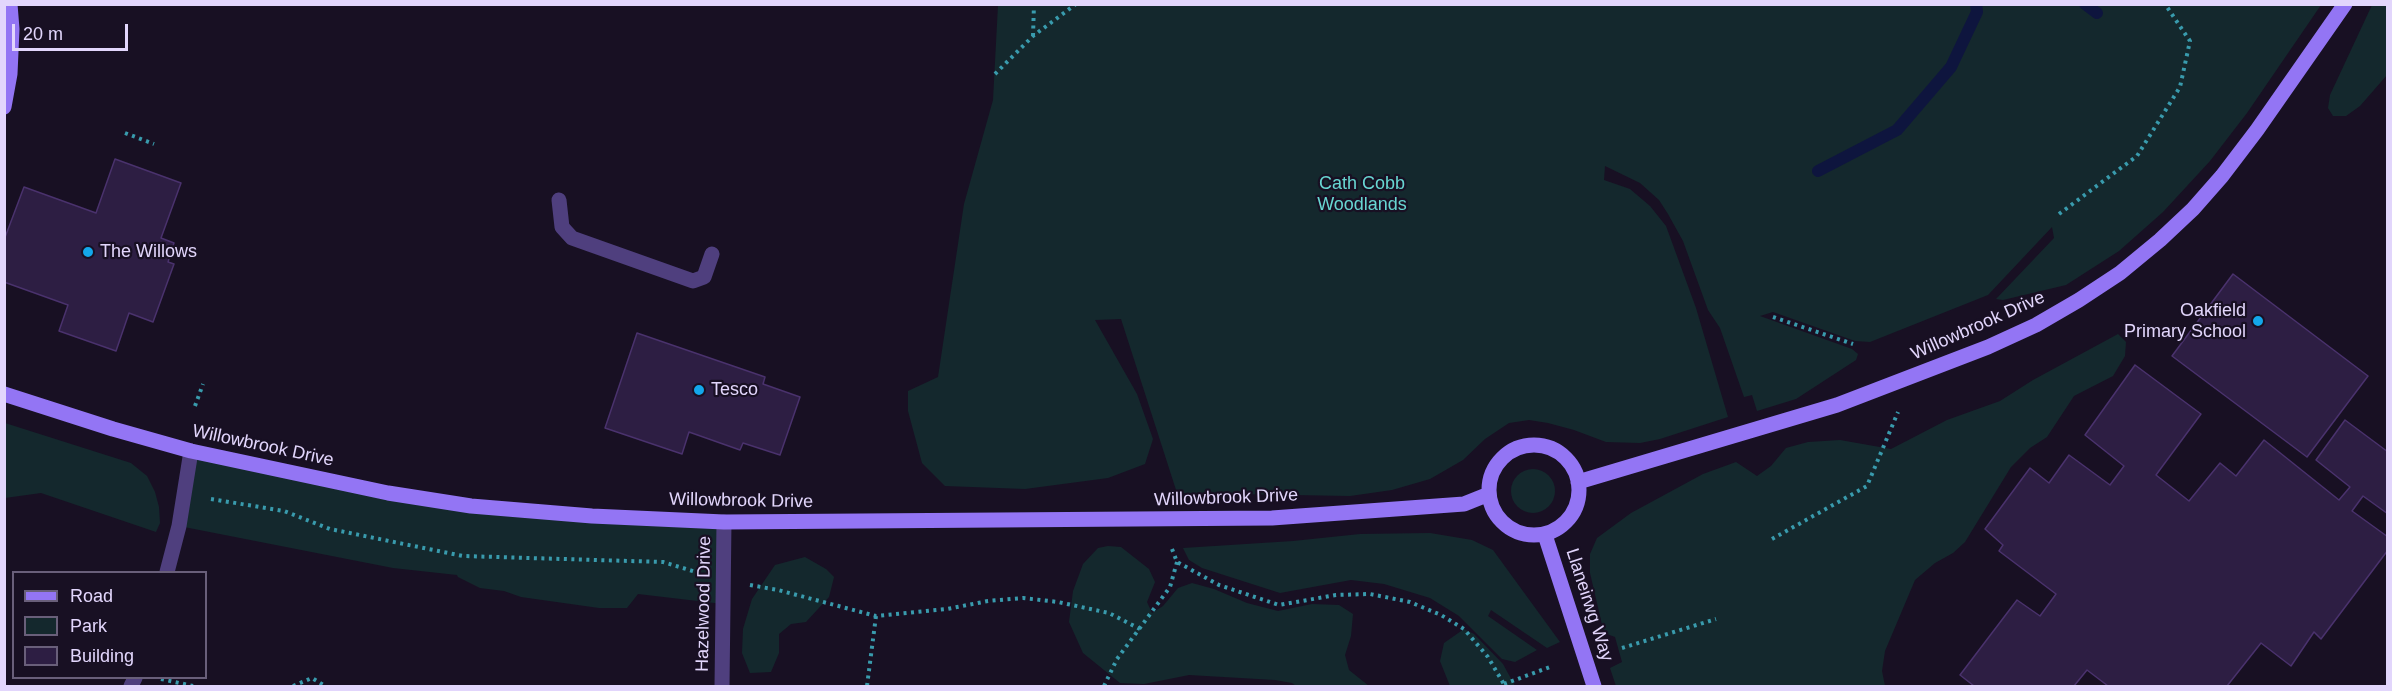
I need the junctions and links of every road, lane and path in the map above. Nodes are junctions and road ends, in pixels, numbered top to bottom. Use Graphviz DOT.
graph roads {
  1 [pos="10,4"];
  2 [pos="1034,4"];
  3 [pos="1076,4"];
  4 [pos="2166,4"];
  5 [pos="2345,4"];
  6 [pos="1033,36"];
  7 [pos="995,74"];
  8 [pos="4,107"];
  9 [pos="125,133"];
  10 [pos="154,144"];
  11 [pos="559,200"];
  12 [pos="2059,214"];
  13 [pos="712,255"];
  14 [pos="1773,317"];
  15 [pos="1853,344"];
  16 [pos="1912,378"];
  17 [pos="202,384"];
  18 [pos="4,394"];
  19 [pos="195,406"];
  20 [pos="191,451"];
  21 [pos="1578,482"];
  22 [pos="183,494"];
  23 [pos="1489,494"];
  24 [pos="724,522"];
  25 [pos="1545,535"];
  26 [pos="1772,539"];
  27 [pos="1172,549"];
  28 [pos="1177,562"];
  29 [pos="167,571"];
  30 [pos="724,581"];
  31 [pos="876,616"];
  32 [pos="1716,619"];
  33 [pos="1140,629"];
  34 [pos="1623,648"];
  35 [pos="1550,667"];
  36 [pos="160,679"];
  37 [pos="1504,685"];
  38 [pos="193,687"];
  39 [pos="293,687"];
  40 [pos="325,687"];
  41 [pos="722,687"];
  42 [pos="867,687"];
  43 [pos="1104,687"];
  44 [pos="1594,687"];
  1 -- 8 [label="street"];
  2 -- 6 [label="path"];
  3 -- 6 [label="path"];
  4 -- 12 [label="path"];
  5 -- 16 [label="street, Willowbrook Drive"];
  6 -- 7 [label="path"];
  9 -- 10 [label="path"];
  11 -- 13 [label="street"];
  14 -- 15 [label="path"];
  16 -- 21 [label="street, Willowbrook Drive"];
  16 -- 26 [label="path"];
  17 -- 19 [label="path"];
  18 -- 20 [label="street, Willowbrook Drive"];
  20 -- 22 [label="street"];
  20 -- 24 [label="street, Willowbrook Drive"];
  21 -- 23 [label="street"];
  21 -- 25 [label="street"];
  22 -- 29 [label="street"];
  22 -- 30 [label="path"];
  23 -- 24 [label="street, Willowbrook Drive"];
  23 -- 25 [label="street"];
  24 -- 30 [label="street, Hazelwood Drive"];
  25 -- 44 [label="street, Llaneirwg Way"];
  27 -- 28 [label="path"];
  28 -- 33 [label="path"];
  28 -- 37 [label="path"];
  30 -- 31 [label="path"];
  30 -- 41 [label="street, Hazelwood Drive"];
  31 -- 33 [label="path"];
  31 -- 42 [label="path"];
  32 -- 34 [label="path"];
  33 -- 43 [label="path"];
  35 -- 37 [label="path"];
  36 -- 38 [label="path"];
  39 -- 40 [label="path"];
}
